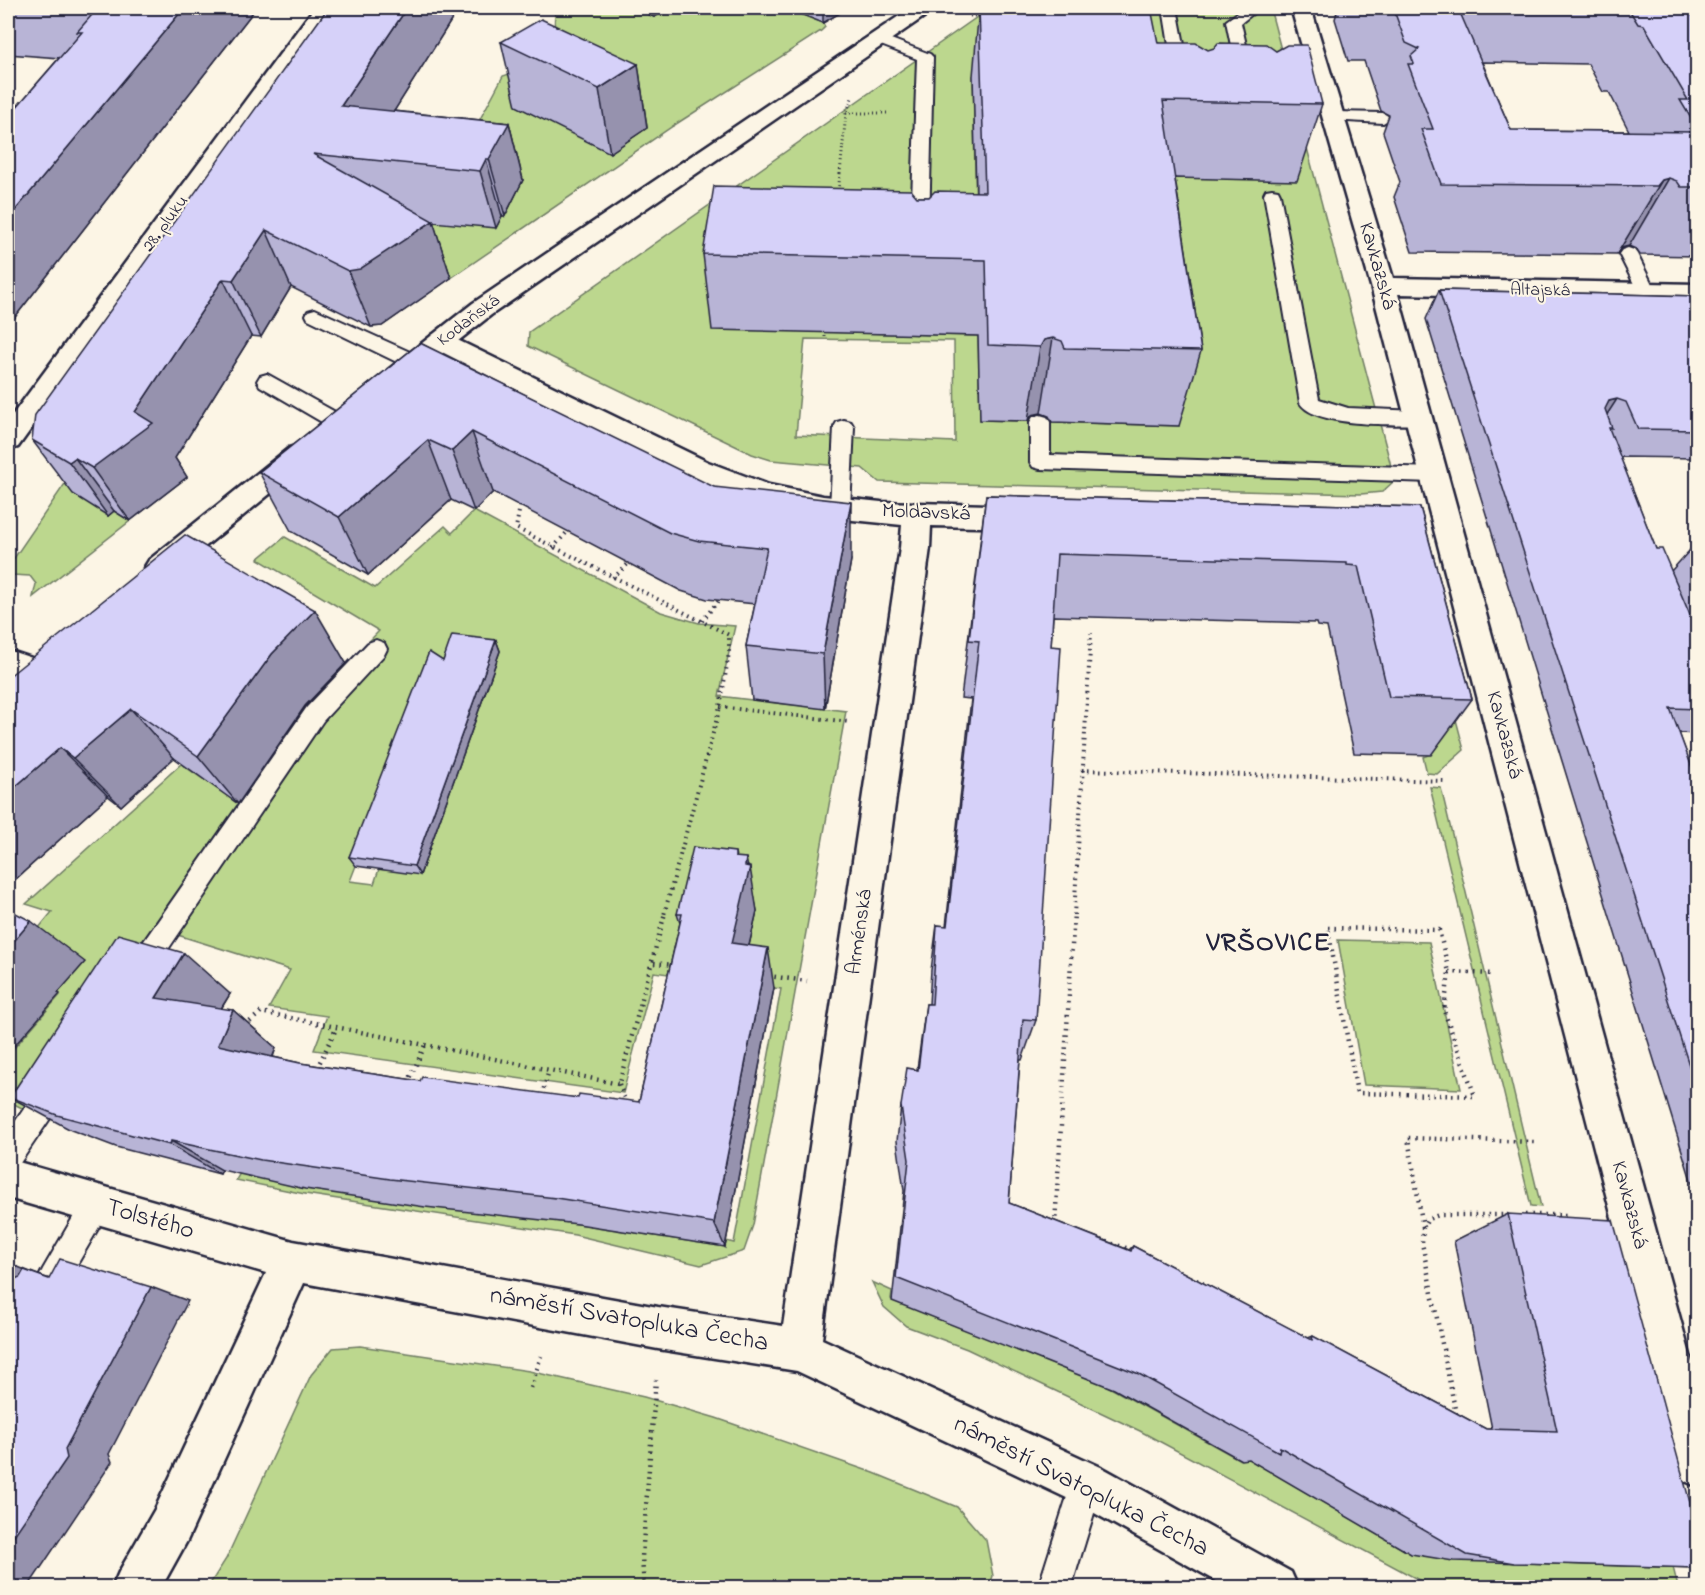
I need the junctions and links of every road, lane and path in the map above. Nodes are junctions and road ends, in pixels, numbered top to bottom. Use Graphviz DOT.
graph roads {
  1 [pos="324,8"];
  2 [pos="924,8"];
  3 [pos="1170,8"];
  4 [pos="1253,8"];
  5 [pos="1301,8"];
  6 [pos="970,16"];
  7 [pos="984,16"];
  8 [pos="878,39"];
  9 [pos="1184,88"];
  10 [pos="1248,89"];
  11 [pos="852,97"];
  12 [pos="846,113"];
  13 [pos="864,114"];
  14 [pos="1335,117"];
  15 [pos="1383,118"];
  16 [pos="1272,194"];
  17 [pos="837,195"];
  18 [pos="920,243"];
  19 [pos="1628,255"];
  20 [pos="1383,286"];
  21 [pos="1647,292"];
  22 [pos="1698,292"];
  23 [pos="315,315"];
  24 [pos="825,332"];
  25 [pos="825,339"];
  26 [pos="441,340"];
  27 [pos="414,362"];
  28 [pos="267,381"];
  29 [pos="381,389"];
  30 [pos="347,416"];
  31 [pos="1418,418"];
  32 [pos="1040,422"];
  33 [pos="844,427"];
  34 [pos="8,440"];
  35 [pos="1433,475"];
  36 [pos="520,506"];
  37 [pos="840,509"];
  38 [pos="917,514"];
  39 [pos="1052,518"];
  40 [pos="568,531"];
  41 [pos="553,548"];
  42 [pos="629,563"];
  43 [pos="614,578"];
  44 [pos="139,584"];
  45 [pos="719,600"];
  46 [pos="702,621"];
  47 [pos="1091,633"];
  48 [pos="376,650"];
  49 [pos="720,707"];
  50 [pos="855,723"];
  51 [pos="1082,770"];
  52 [pos="1446,781"];
  53 [pos="654,963"];
  54 [pos="677,965"];
  55 [pos="1449,972"];
  56 [pos="1494,974"];
  57 [pos="760,975"];
  58 [pos="807,981"];
  59 [pos="126,988"];
  60 [pos="337,1027"];
  61 [pos="237,1033"];
  62 [pos="425,1045"];
  63 [pos="71,1065"];
  64 [pos="316,1069"];
  65 [pos="549,1070"];
  66 [pos="619,1084"];
  67 [pos="407,1086"];
  68 [pos="540,1101"];
  69 [pos="627,1106"];
  70 [pos="1535,1142"];
  71 [pos="8,1156"];
  72 [pos="8,1179"];
  73 [pos="96,1204"];
  74 [pos="1566,1215"];
  75 [pos="1043,1223"];
  76 [pos="1055,1225"];
  77 [pos="1065,1228"];
  78 [pos="1423,1228"];
  79 [pos="1098,1239"];
  80 [pos="1141,1253"];
  81 [pos="293,1261"];
  82 [pos="1162,1262"];
  83 [pos="53,1279"];
  84 [pos="1212,1288"];
  85 [pos="800,1350"];
  86 [pos="541,1356"];
  87 [pos="656,1380"];
  88 [pos="531,1388"];
  89 [pos="1458,1423"];
  90 [pos="1698,1465"];
  91 [pos="1087,1484"];
  92 [pos="135,1587"];
  93 [pos="644,1587"];
  94 [pos="1054,1587"];
  95 [pos="1275,1587"];
  1 -- 34 [label="street, 28. pluku"];
  2 -- 8 [label="street, Kodaňská"];
  3 -- 9 [label="lane"];
  4 -- 10 [label="lane"];
  5 -- 14 [label="street, Kavkazská"];
  6 -- 7 [label="path"];
  8 -- 18 [label="lane"];
  8 -- 26 [label="street, Kodaňská"];
  11 -- 12 [label="path"];
  12 -- 13 [label="path"];
  12 -- 17 [label="path"];
  14 -- 15 [label="lane"];
  14 -- 20 [label="street, Kavkazská"];
  16 -- 31 [label="lane"];
  19 -- 21 [label="lane"];
  20 -- 21 [label="street, Altajská"];
  20 -- 31 [label="street, Kavkazská"];
  21 -- 22 [label="street, Altajská"];
  23 -- 27 [label="lane"];
  24 -- 25 [label="path"];
  26 -- 27 [label="street, Kodaňská"];
  26 -- 37 [label="street, Moldavská"];
  27 -- 29 [label="street, Kodaňská"];
  28 -- 30 [label="lane"];
  30 -- 44 [label="street"];
  31 -- 35 [label="street, Kavkazská"];
  32 -- 35 [label="lane"];
  33 -- 37 [label="lane"];
  35 -- 90 [label="street, Kavkazská"];
  36 -- 41 [label="path"];
  37 -- 38 [label="street, Moldavská"];
  38 -- 39 [label="street, Moldavská"];
  38 -- 85 [label="street, Arménská"];
  40 -- 41 [label="path"];
  41 -- 43 [label="path"];
  42 -- 43 [label="path"];
  43 -- 46 [label="path"];
  45 -- 46 [label="path"];
  46 -- 49 [label="path"];
  47 -- 51 [label="path"];
  48 -- 59 [label="lane"];
  49 -- 50 [label="path"];
  49 -- 53 [label="path"];
  51 -- 52 [label="path"];
  51 -- 76 [label="path"];
  53 -- 54 [label="path"];
  53 -- 66 [label="path"];
  55 -- 55 [label="path"];
  55 -- 56 [label="path"];
  57 -- 58 [label="path"];
  60 -- 61 [label="path"];
  60 -- 62 [label="path"];
  60 -- 64 [label="path"];
  62 -- 65 [label="path"];
  62 -- 67 [label="path"];
  63 -- 71 [label="lane"];
  65 -- 66 [label="path"];
  65 -- 68 [label="path"];
  66 -- 69 [label="path"];
  70 -- 78 [label="path"];
  72 -- 73 [label="street, Tolstého"];
  73 -- 81 [label="street, Tolstého"];
  73 -- 83 [label="lane"];
  74 -- 78 [label="path"];
  75 -- 76 [label="path"];
  76 -- 77 [label="path"];
  78 -- 89 [label="path"];
  79 -- 80 [label="path"];
  81 -- 85 [label="street, náměstí Svatopluka Čecha"];
  81 -- 92 [label="street"];
  82 -- 84 [label="path"];
  85 -- 91 [label="street, náměstí Svatopluka Čecha"];
  86 -- 88 [label="path"];
  87 -- 93 [label="path"];
  91 -- 94 [label="lane"];
  91 -- 95 [label="street, náměstí Svatopluka Čecha"];
}
